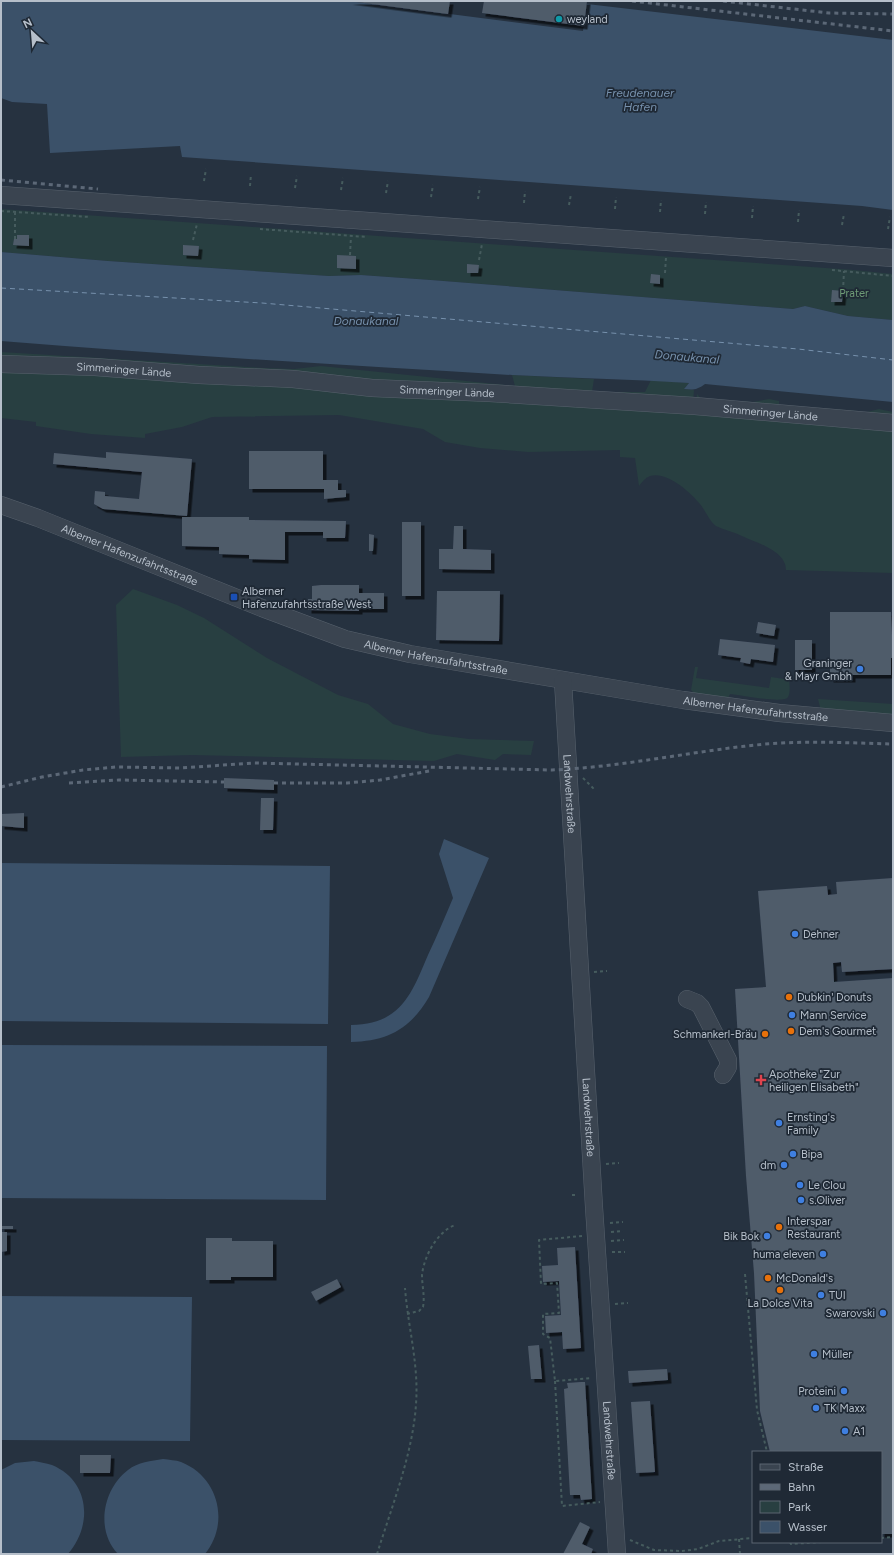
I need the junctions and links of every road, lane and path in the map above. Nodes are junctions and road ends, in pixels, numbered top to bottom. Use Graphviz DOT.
graph roads {
  1 [pos="206,169"];
  2 [pos="251,174"];
  3 [pos="297,176"];
  4 [pos="343,178"];
  5 [pos="204,181"];
  6 [pos="388,181"];
  7 [pos="433,185"];
  8 [pos="250,186"];
  9 [pos="480,187"];
  10 [pos="295,188"];
  11 [pos="341,190"];
  12 [pos="525,191"];
  13 [pos="386,193"];
  14 [pos="571,194"];
  15 [pos="1,195"];
  16 [pos="431,197"];
  17 [pos="616,197"];
  18 [pos="478,199"];
  19 [pos="661,200"];
  20 [pos="706,202"];
  21 [pos="524,203"];
  22 [pos="569,205"];
  23 [pos="753,206"];
  24 [pos="615,209"];
  25 [pos="799,210"];
  26 [pos="15,212"];
  27 [pos="660,212"];
  28 [pos="705,214"];
  29 [pos="844,214"];
  30 [pos="752,218"];
  31 [pos="890,218"];
  32 [pos="798,222"];
  33 [pos="197,224"];
  34 [pos="842,225"];
  35 [pos="888,229"];
  36 [pos="351,236"];
  37 [pos="15,239"];
  38 [pos="194,240"];
  39 [pos="482,244"];
  40 [pos="350,255"];
  41 [pos="666,257"];
  42 [pos="893,258"];
  43 [pos="479,260"];
  44 [pos="844,271"];
  45 [pos="665,273"];
  46 [pos="843,291"];
  47 [pos="1,364"];
  48 [pos="893,423"];
  49 [pos="1,505"];
  50 [pos="563,681"];
  51 [pos="893,723"];
  52 [pos="579,775"];
  53 [pos="595,790"];
  54 [pos="607,971"];
  55 [pos="592,972"];
  56 [pos="687,999"];
  57 [pos="723,1074"];
  58 [pos="619,1163"];
  59 [pos="604,1165"];
  60 [pos="623,1222"];
  61 [pos="608,1223"];
  62 [pos="456,1226"];
  63 [pos="624,1231"];
  64 [pos="608,1232"];
  65 [pos="585,1235"];
  66 [pos="624,1240"];
  67 [pos="609,1241"];
  68 [pos="610,1252"];
  69 [pos="625,1252"];
  70 [pos="745,1274"];
  71 [pos="405,1288"];
  72 [pos="613,1304"];
  73 [pos="628,1304"];
  74 [pos="407,1314"];
  75 [pos="606,1376"];
  76 [pos="555,1381"];
  77 [pos="767,1451"];
  78 [pos="602,1502"];
  79 [pos="893,1537"];
  80 [pos="752,1538"];
  81 [pos="882,1538"];
  82 [pos="628,1539"];
  83 [pos="740,1539"];
  84 [pos="790,1543"];
  85 [pos="806,1543"];
  86 [pos="377,1554"];
  87 [pos="617,1554"];
  88 [pos="740,1554"];
  1 -- 5 [label="path"];
  2 -- 8 [label="path"];
  3 -- 10 [label="path"];
  4 -- 11 [label="path"];
  6 -- 13 [label="path"];
  7 -- 16 [label="path"];
  9 -- 18 [label="path"];
  12 -- 21 [label="path"];
  14 -- 22 [label="path"];
  15 -- 42 [label="street"];
  17 -- 24 [label="path"];
  19 -- 27 [label="path"];
  20 -- 28 [label="path"];
  23 -- 30 [label="path"];
  25 -- 32 [label="path"];
  26 -- 37 [label="path"];
  29 -- 34 [label="path"];
  31 -- 35 [label="path"];
  33 -- 38 [label="path"];
  36 -- 40 [label="path"];
  39 -- 43 [label="path"];
  41 -- 45 [label="path"];
  44 -- 46 [label="path"];
  47 -- 48 [label="street, Simmeringer Lände"];
  49 -- 50 [label="street, Alberner Hafenzufahrtsstraße"];
  50 -- 51 [label="street, Alberner Hafenzufahrtsstraße"];
  50 -- 75 [label="street, Landwehrstraße"];
  52 -- 53 [label="path"];
  54 -- 55 [label="path"];
  56 -- 57 [label="street"];
  58 -- 59 [label="path"];
  60 -- 61 [label="path"];
  62 -- 74 [label="path"];
  63 -- 64 [label="path"];
  65 -- 76 [label="path"];
  66 -- 67 [label="path"];
  68 -- 69 [label="path"];
  70 -- 77 [label="path"];
  71 -- 74 [label="path"];
  72 -- 73 [label="path"];
  74 -- 86 [label="path"];
  75 -- 76 [label="path"];
  75 -- 87 [label="street, Landwehrstraße"];
  76 -- 78 [label="path"];
  79 -- 81 [label="path"];
  80 -- 83 [label="path"];
  82 -- 83 [label="path"];
  83 -- 88 [label="path"];
  84 -- 85 [label="path"];
}
